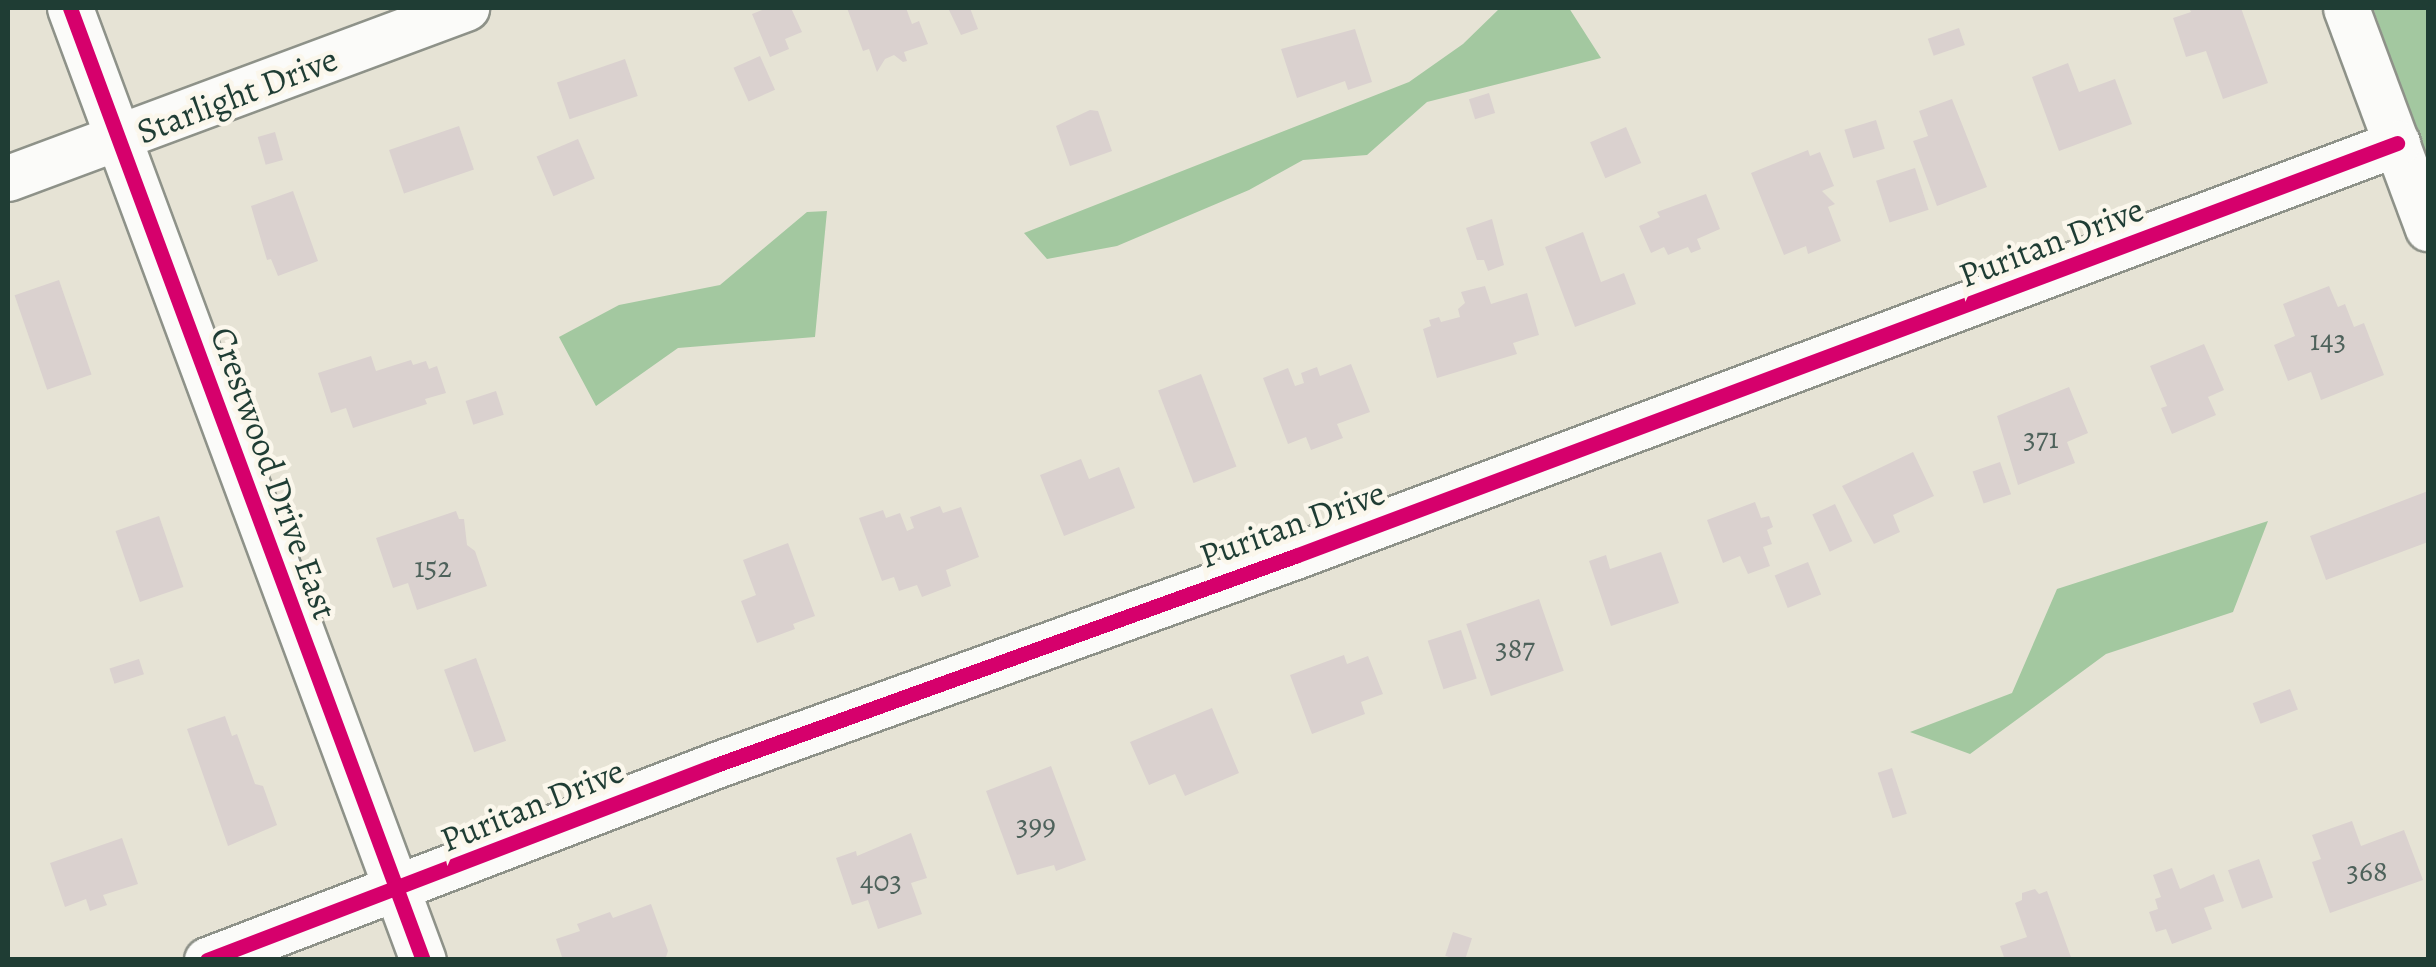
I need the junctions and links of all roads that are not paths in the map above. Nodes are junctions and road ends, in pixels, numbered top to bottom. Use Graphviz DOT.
graph roads {
  1 [pos="70,8"];
  2 [pos="466,8"];
  3 [pos="2346,8"];
  4 [pos="119,140"];
  5 [pos="2397,143"];
  6 [pos="8,178"];
  7 [pos="2428,228"];
  8 [pos="397,891"];
  9 [pos="208,960"];
  10 [pos="423,960"];
  1 -- 4 [label="street, Crestwood Drive East"];
  2 -- 4 [label="street, Starlight Drive"];
  3 -- 5 [label="street"];
  4 -- 6 [label="street, Starlight Drive"];
  4 -- 8 [label="street, Crestwood Drive East"];
  5 -- 7 [label="street"];
  5 -- 8 [label="street, Puritan Drive"];
  8 -- 9 [label="street, Puritan Drive"];
  8 -- 10 [label="street, Crestwood Drive East"];
}
